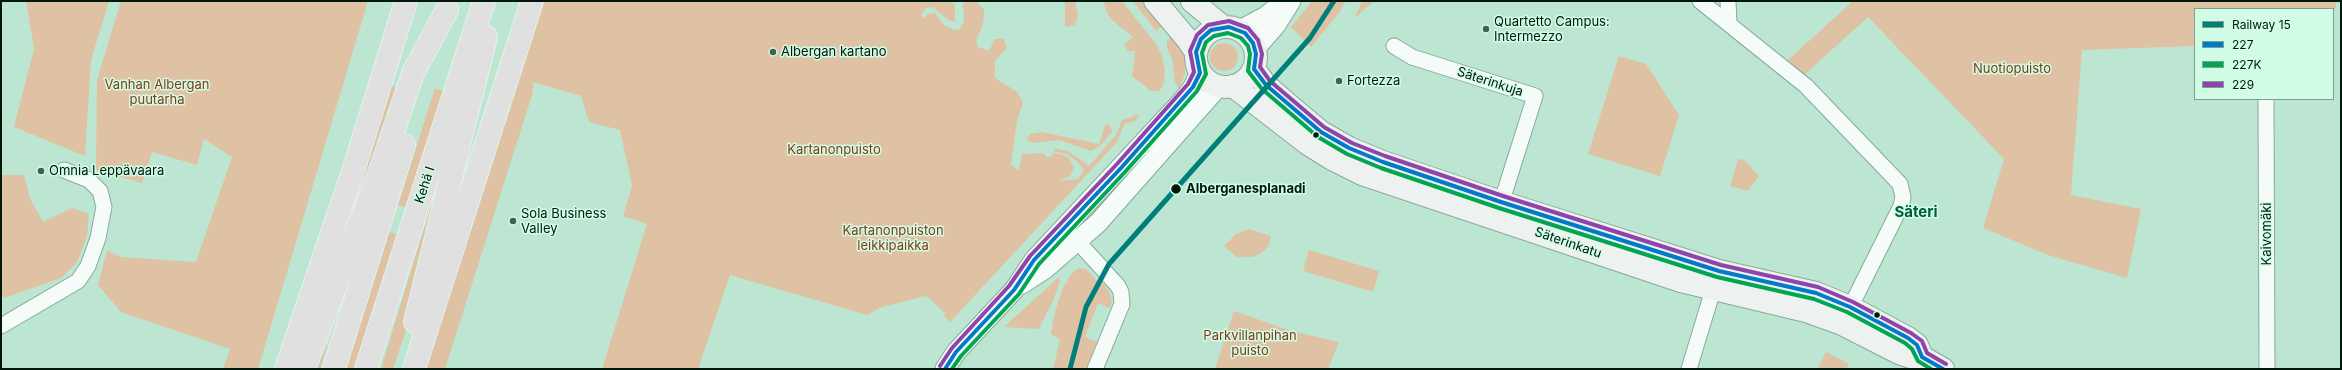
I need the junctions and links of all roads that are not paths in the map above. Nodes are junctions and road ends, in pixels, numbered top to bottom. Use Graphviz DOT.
graph roads {
  1 [pos="406,1"];
  2 [pos="484,1"];
  3 [pos="498,1"];
  4 [pos="532,1"];
  5 [pos="1155,1"];
  6 [pos="1192,1"];
  7 [pos="1285,1"];
  8 [pos="1291,1"];
  9 [pos="1700,1"];
  10 [pos="1728,1"];
  11 [pos="448,5"];
  12 [pos="1729,23"];
  13 [pos="1232,28"];
  14 [pos="1394,46"];
  15 [pos="1254,59"];
  16 [pos="1198,62"];
  17 [pos="1226,86"];
  18 [pos="2266,100"];
  19 [pos="64,170"];
  20 [pos="1499,210"];
  21 [pos="1071,234"];
  22 [pos="1716,280"];
  23 [pos="1846,316"];
  24 [pos="1,326"];
  25 [pos="1930,364"];
  26 [pos="286,369"];
  27 [pos="304,369"];
  28 [pos="334,369"];
  29 [pos="366,369"];
  30 [pos="400,369"];
  31 [pos="414,369"];
  32 [pos="945,369"];
  33 [pos="1096,369"];
  34 [pos="1689,369"];
  35 [pos="2267,369"];
  1 -- 26 [label="highway"];
  2 -- 29 [label="highway, Kehä I"];
  3 -- 30 [label="highway"];
  4 -- 31 [label="highway"];
  5 -- 16 [label="main road"];
  6 -- 13 [label="main road"];
  7 -- 13 [label="street"];
  8 -- 15 [label="street"];
  9 -- 12 [label="street"];
  10 -- 12 [label="street"];
  11 -- 27 [label="highway"];
  11 -- 28 [label="highway"];
  12 -- 23 [label="street"];
  13 -- 15 [label="main road"];
  13 -- 16 [label="main road"];
  14 -- 20 [label="street, Säterinkuja"];
  15 -- 17 [label="main road"];
  15 -- 20 [label="main road, Säterinkatu"];
  16 -- 17 [label="main road"];
  16 -- 21 [label="street"];
  17 -- 20 [label="main road, Säterinkatu"];
  17 -- 21 [label="street"];
  18 -- 35 [label="street, Kaivomäki"];
  19 -- 24 [label="street"];
  20 -- 22 [label="main road, Säterinkatu"];
  21 -- 32 [label="street"];
  21 -- 33 [label="street"];
  22 -- 23 [label="main road, Säterinkatu"];
  22 -- 34 [label="street"];
  23 -- 25 [label="main road, Säterinkatu"];
}
